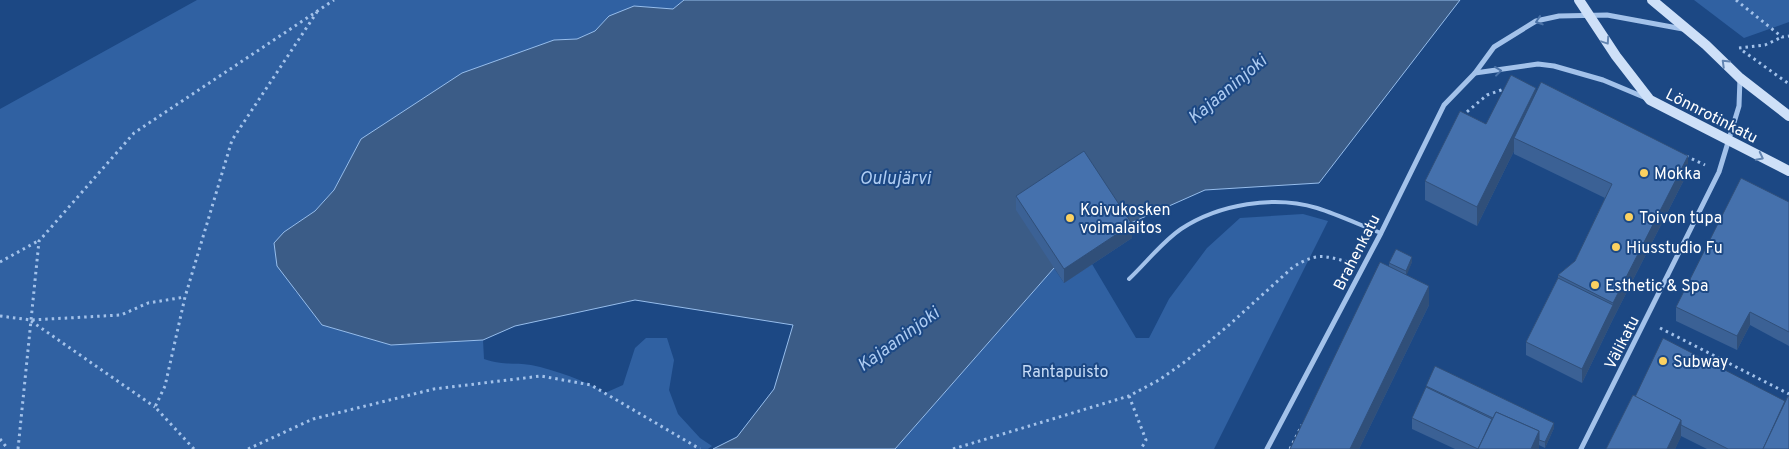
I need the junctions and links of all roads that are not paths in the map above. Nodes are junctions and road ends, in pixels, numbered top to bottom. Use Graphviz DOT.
graph roads {
  1 [pos="1580,0"];
  2 [pos="1652,0"];
  3 [pos="1587,14"];
  4 [pos="1689,31"];
  5 [pos="1475,73"];
  6 [pos="1740,78"];
  7 [pos="1650,100"];
  8 [pos="1789,116"];
  9 [pos="1730,141"];
  10 [pos="1789,171"];
  11 [pos="1381,233"];
  12 [pos="1129,279"];
  13 [pos="1268,449"];
  14 [pos="1581,449"];
  1 -- 3 [label="main road, Lönnrotinkatu"];
  2 -- 4 [label="main road"];
  3 -- 4 [label="street, Brahenkatu"];
  3 -- 5 [label="street, Brahenkatu, one-way"];
  3 -- 7 [label="main road, Lönnrotinkatu, one-way"];
  6 -- 4 [label="main road, one-way"];
  5 -- 7 [label="street, one-way"];
  5 -- 11 [label="street, Brahenkatu"];
  6 -- 8 [label="main road"];
  6 -- 9 [label="street, Välikatu"];
  7 -- 9 [label="main road, Lönnrotinkatu"];
  9 -- 10 [label="main road, Lönnrotinkatu, one-way"];
  9 -- 14 [label="street, Välikatu"];
  11 -- 12 [label="lane"];
  11 -- 13 [label="street, Brahenkatu"];
}
